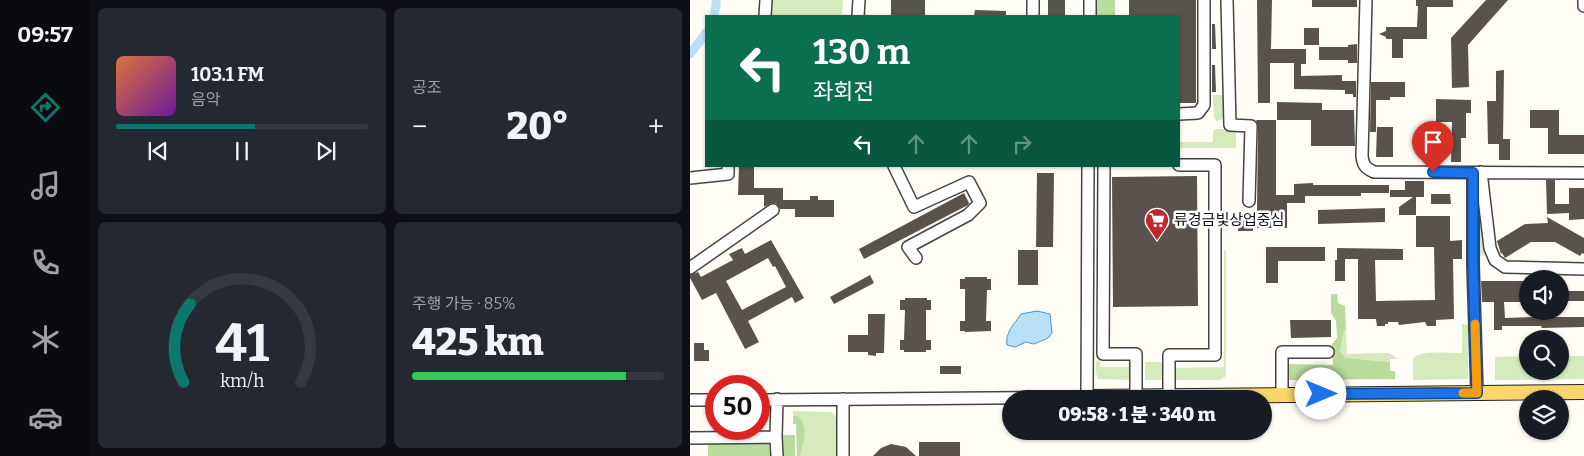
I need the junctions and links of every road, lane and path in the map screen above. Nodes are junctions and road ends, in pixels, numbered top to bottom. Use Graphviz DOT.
graph roads {
  1 [pos="766,0"];
  2 [pos="859,0"];
  3 [pos="1033,0"];
  4 [pos="1090,0"];
  5 [pos="1204,0"];
  6 [pos="1227,0"];
  7 [pos="1366,0"];
  8 [pos="1584,0"];
  9 [pos="1584,6"];
  10 [pos="765,15"];
  11 [pos="858,15"];
  12 [pos="1033,15"];
  13 [pos="1090,15"];
  14 [pos="1180,114"];
  15 [pos="1180,165"];
  16 [pos="728,167"];
  17 [pos="894,167"];
  18 [pos="1088,167"];
  19 [pos="1104,167"];
  20 [pos="1477,173"];
  21 [pos="1584,173"];
  22 [pos="690,178"];
  23 [pos="1249,201"];
  24 [pos="773,210"];
  25 [pos="916,258"];
  26 [pos="692,266"];
  27 [pos="1584,269"];
  28 [pos="1328,352"];
  29 [pos="1087,354"];
  30 [pos="1103,354"];
  31 [pos="1087,390"];
  32 [pos="1136,390"];
  33 [pos="1169,390"];
  34 [pos="1584,392"];
  35 [pos="1477,393"];
  36 [pos="1272,395"];
  37 [pos="1282,395"];
  38 [pos="1002,397"];
  39 [pos="843,399"];
  40 [pos="690,400"];
  41 [pos="705,400"];
  42 [pos="770,400"];
  43 [pos="777,400"];
  44 [pos="776,437"];
  45 [pos="690,438"];
  46 [pos="776,456"];
  47 [pos="843,456"];
  1 -- 10 [label="street"];
  2 -- 11 [label="street"];
  3 -- 12 [label="street"];
  4 -- 13 [label="street"];
  5 -- 14 [label="street"];
  6 -- 23 [label="street"];
  7 -- 20 [label="street"];
  8 -- 9 [label="street"];
  15 -- 33 [label="street"];
  16 -- 22 [label="street"];
  17 -- 25 [label="street"];
  18 -- 29 [label="street"];
  19 -- 30 [label="street"];
  20 -- 21 [label="street"];
  20 -- 27 [label="street"];
  20 -- 35 [label="street"];
  24 -- 26 [label="street"];
  28 -- 37 [label="street"];
  29 -- 30 [label="street"];
  29 -- 31 [label="street"];
  30 -- 32 [label="street"];
  34 -- 35 [label="main road"];
  35 -- 37 [label="main road"];
  36 -- 37 [label="main road"];
  38 -- 39 [label="street"];
  39 -- 43 [label="street"];
  39 -- 47 [label="street"];
  40 -- 41 [label="street"];
  42 -- 43 [label="street"];
  43 -- 44 [label="street"];
  44 -- 45 [label="street"];
  44 -- 46 [label="street"];
}
